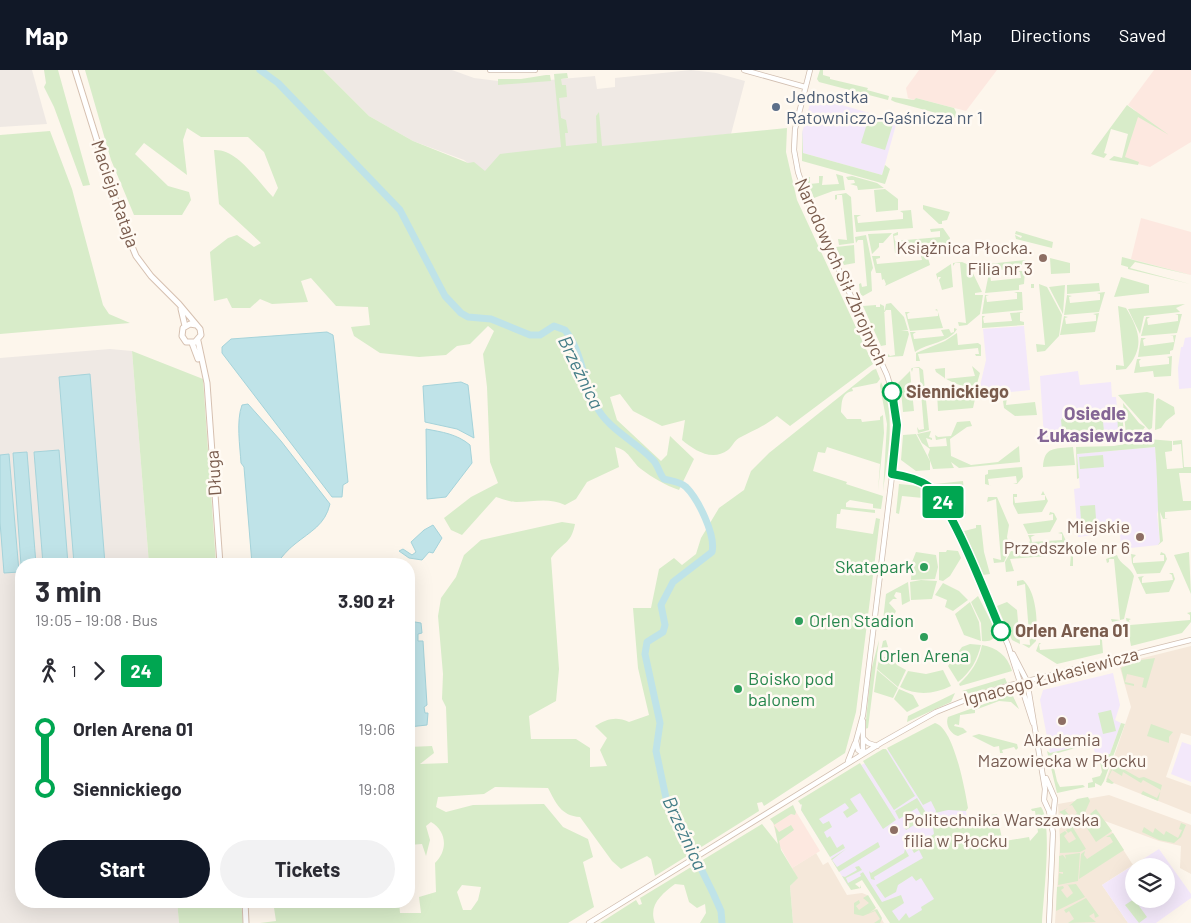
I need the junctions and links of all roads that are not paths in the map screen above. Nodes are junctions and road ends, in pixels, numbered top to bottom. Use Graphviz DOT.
graph roads {
  1 [pos="75,70"];
  2 [pos="490,70"];
  3 [pos="536,70"];
  4 [pos="744,70"];
  5 [pos="810,70"];
  6 [pos="805,87"];
  7 [pos="179,304"];
  8 [pos="196,324"];
  9 [pos="185,326"];
  10 [pos="198,341"];
  11 [pos="192,343"];
  12 [pos="207,383"];
  13 [pos="892,474"];
  14 [pos="220,558"];
  15 [pos="1191,640"];
  16 [pos="1008,645"];
  17 [pos="1025,674"];
  18 [pos="1018,676"];
  19 [pos="1037,678"];
  20 [pos="1027,681"];
  21 [pos="1020,683"];
  22 [pos="1011,685"];
  23 [pos="1029,692"];
  24 [pos="1022,694"];
  25 [pos="863,715"];
  26 [pos="1033,723"];
  27 [pos="858,732"];
  28 [pos="864,739"];
  29 [pos="877,746"];
  30 [pos="864,754"];
  31 [pos="845,765"];
  32 [pos="1042,765"];
  33 [pos="1052,795"];
  34 [pos="1046,796"];
  35 [pos="1050,805"];
  36 [pos="245,908"];
  37 [pos="246,923"];
  38 [pos="589,923"];
  39 [pos="1049,923"];
  1 -- 7 [label="main road, Macieja Rataja"];
  2 -- 3 [label="street"];
  4 -- 6 [label="street"];
  5 -- 6 [label="street, Narodowych Sił Zbrojnych"];
  6 -- 13 [label="street, Narodowych Sił Zbrojnych"];
  7 -- 8 [label="main road, Macieja Rataja"];
  7 -- 9 [label="main road, Macieja Rataja"];
  8 -- 9 [label="main road"];
  8 -- 10 [label="main road"];
  9 -- 11 [label="main road"];
  10 -- 11 [label="main road"];
  10 -- 12 [label="main road, Długa"];
  11 -- 12 [label="main road, Długa"];
  12 -- 14 [label="main road, Długa"];
  13 -- 16 [label="street"];
  13 -- 25 [label="street, Narodowych Sił Zbrojnych"];
  15 -- 19 [label="street, Ignacego Łukasiewicza"];
  16 -- 17 [label="street"];
  16 -- 18 [label="street"];
  17 -- 19 [label="street"];
  17 -- 20 [label="street"];
  18 -- 21 [label="street"];
  18 -- 22 [label="street"];
  19 -- 20 [label="street, Ignacego Łukasiewicza"];
  19 -- 23 [label="street"];
  20 -- 21 [label="street, Ignacego Łukasiewicza"];
  20 -- 23 [label="street"];
  21 -- 22 [label="street, Ignacego Łukasiewicza"];
  21 -- 24 [label="street"];
  22 -- 24 [label="street"];
  22 -- 29 [label="street, Ignacego Łukasiewicza"];
  23 -- 26 [label="street"];
  24 -- 26 [label="street"];
  25 -- 27 [label="street"];
  25 -- 28 [label="street"];
  26 -- 32 [label="street"];
  27 -- 30 [label="street"];
  27 -- 31 [label="street"];
  28 -- 29 [label="street"];
  28 -- 30 [label="street"];
  29 -- 30 [label="street, Ignacego Łukasiewicza"];
  30 -- 31 [label="street, Ignacego Łukasiewicza"];
  31 -- 38 [label="street, Ignacego Łukasiewicza"];
  32 -- 33 [label="street"];
  32 -- 34 [label="street"];
  33 -- 34 [label="street"];
  33 -- 35 [label="street"];
  34 -- 35 [label="street"];
  35 -- 39 [label="street"];
  36 -- 37 [label="main road"];
}
